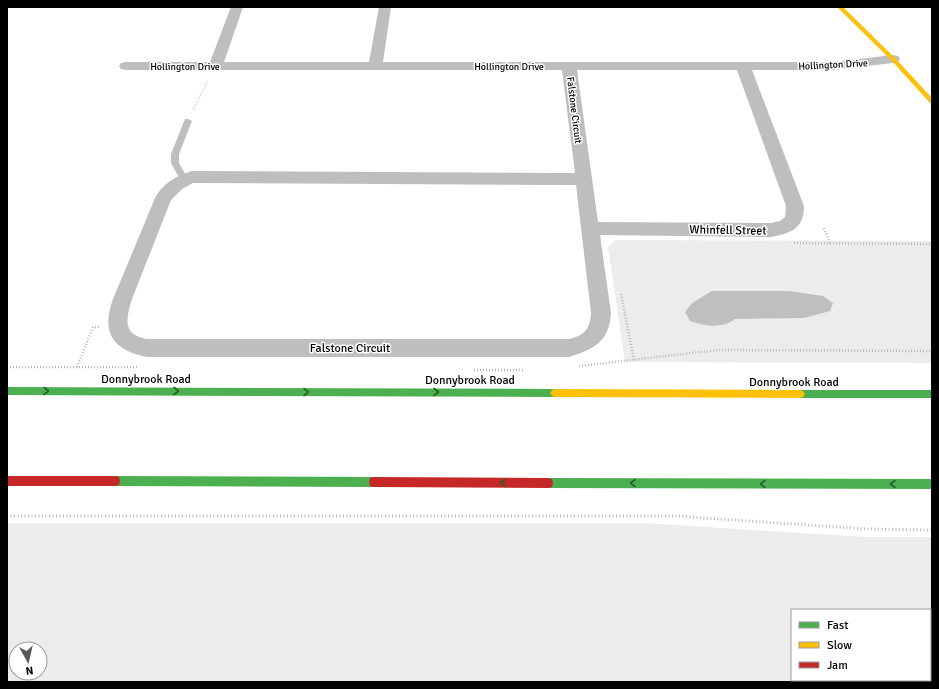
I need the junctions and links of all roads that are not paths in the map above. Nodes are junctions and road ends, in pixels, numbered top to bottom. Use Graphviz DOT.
graph roads {
  1 [pos="237,7"];
  2 [pos="385,7"];
  3 [pos="840,7"];
  4 [pos="893,59"];
  5 [pos="375,65"];
  6 [pos="126,66"];
  7 [pos="215,66"];
  8 [pos="569,66"];
  9 [pos="743,66"];
  10 [pos="932,92"];
  11 [pos="932,102"];
  12 [pos="188,121"];
  13 [pos="584,178"];
  14 [pos="184,179"];
  15 [pos="591,228"];
  16 [pos="7,391"];
  17 [pos="932,394"];
  18 [pos="7,481"];
  19 [pos="932,484"];
  1 -- 7 [label="street"];
  2 -- 5 [label="street"];
  3 -- 4 [label="main road"];
  4 -- 9 [label="street, Hollington Drive"];
  4 -- 10 [label="main road"];
  4 -- 11 [label="main road"];
  5 -- 7 [label="street, Hollington Drive"];
  5 -- 8 [label="street, Hollington Drive"];
  6 -- 7 [label="street, Hollington Drive"];
  8 -- 9 [label="street, Hollington Drive"];
  8 -- 13 [label="street, Falstone Circuit"];
  9 -- 15 [label="street, Whinfell Street"];
  12 -- 14 [label="lane"];
  13 -- 14 [label="street"];
  13 -- 15 [label="street, Falstone Circuit"];
  14 -- 15 [label="street, Falstone Circuit"];
  16 -- 17 [label="main road, Donnybrook Road, one-way"];
  19 -- 18 [label="main road, one-way"];
}
